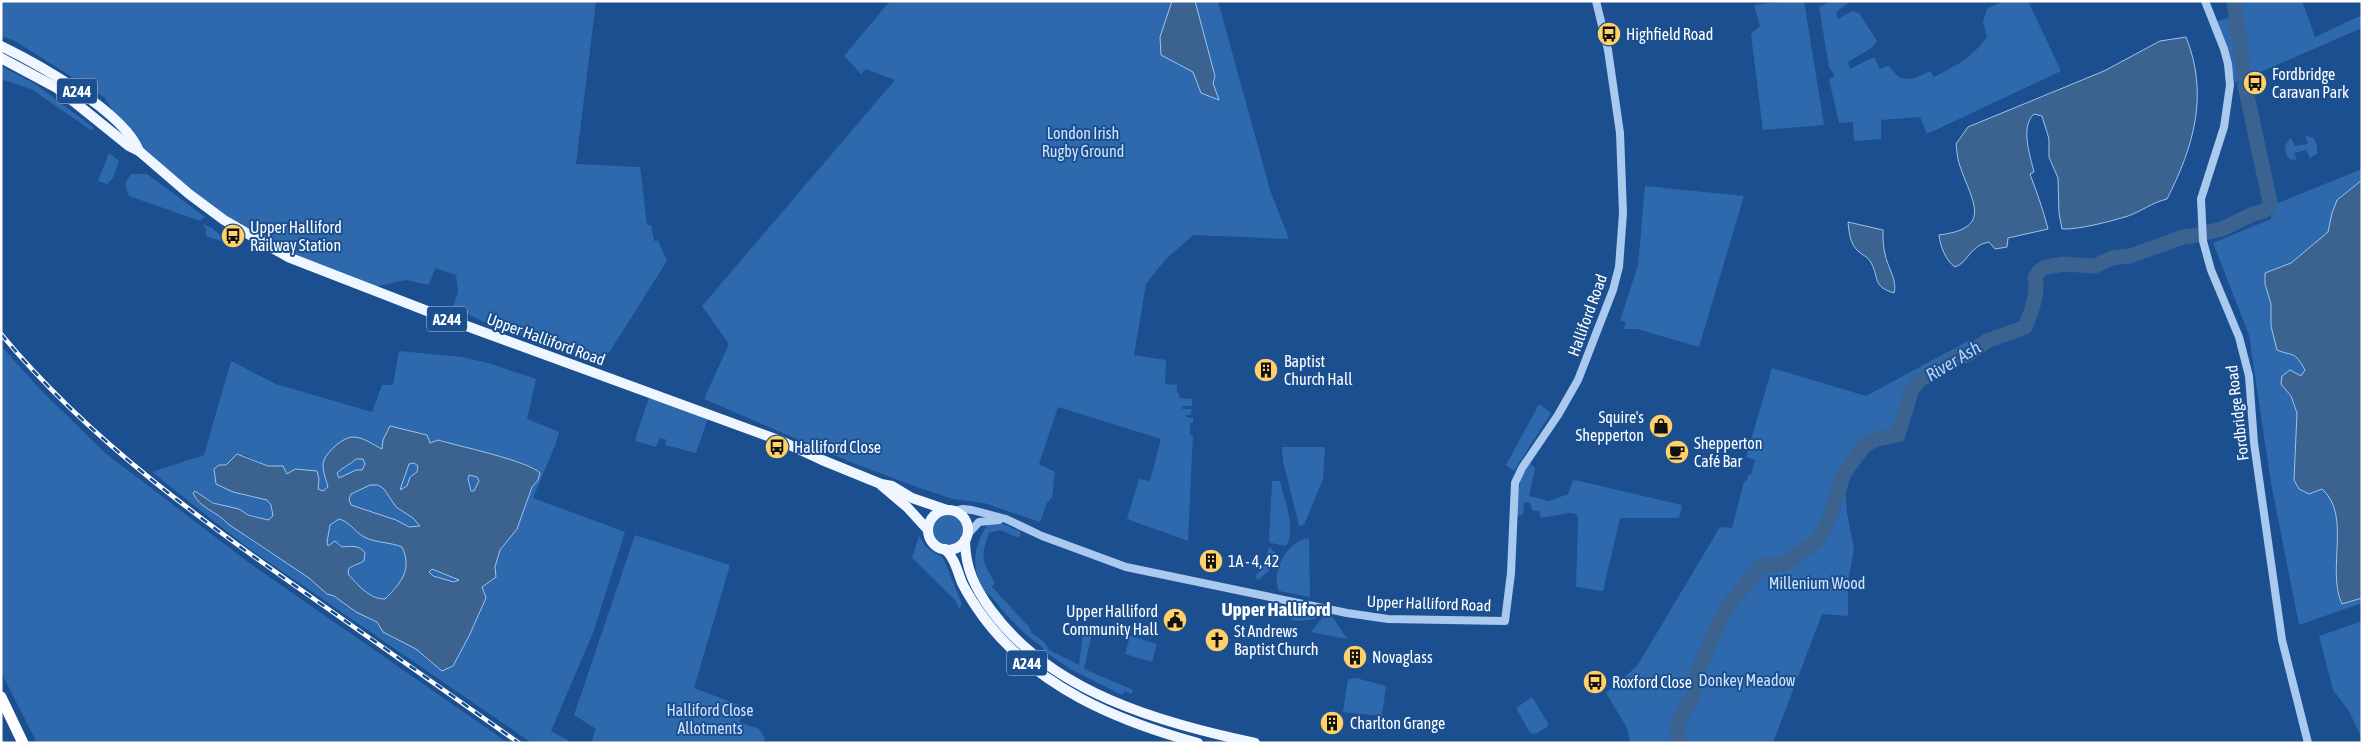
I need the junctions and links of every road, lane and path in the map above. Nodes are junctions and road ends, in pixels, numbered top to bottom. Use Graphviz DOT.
graph roads {
  1 [pos="1596,1"];
  2 [pos="2205,1"];
  3 [pos="1,46"];
  4 [pos="1,58"];
  5 [pos="139,151"];
  6 [pos="881,484"];
  7 [pos="950,511"];
  8 [pos="1006,519"];
  9 [pos="928,530"];
  10 [pos="966,538"];
  11 [pos="945,550"];
  12 [pos="1505,621"];
  13 [pos="1,697"];
  14 [pos="23,743"];
  15 [pos="1198,743"];
  16 [pos="1255,743"];
  17 [pos="2308,743"];
  1 -- 12 [label="street, Halliford Road"];
  2 -- 17 [label="street, Fordbridge Road"];
  3 -- 5 [label="main road, Upper Halliford Road / A244"];
  4 -- 5 [label="main road, Upper Halliford Road / A244"];
  5 -- 6 [label="main road, Upper Halliford Road / A244"];
  6 -- 7 [label="main road, Upper Halliford Road / A244"];
  6 -- 9 [label="main road, Upper Halliford Road / A244"];
  7 -- 8 [label="street, Upper Halliford Road"];
  7 -- 9 [label="main road"];
  7 -- 10 [label="main road"];
  8 -- 10 [label="street, Upper Halliford Road"];
  8 -- 12 [label="street, Upper Halliford Road"];
  9 -- 11 [label="main road"];
  10 -- 11 [label="main road"];
  10 -- 16 [label="main road, A244"];
  11 -- 15 [label="main road, A244"];
  13 -- 14 [label="highway"];
}
